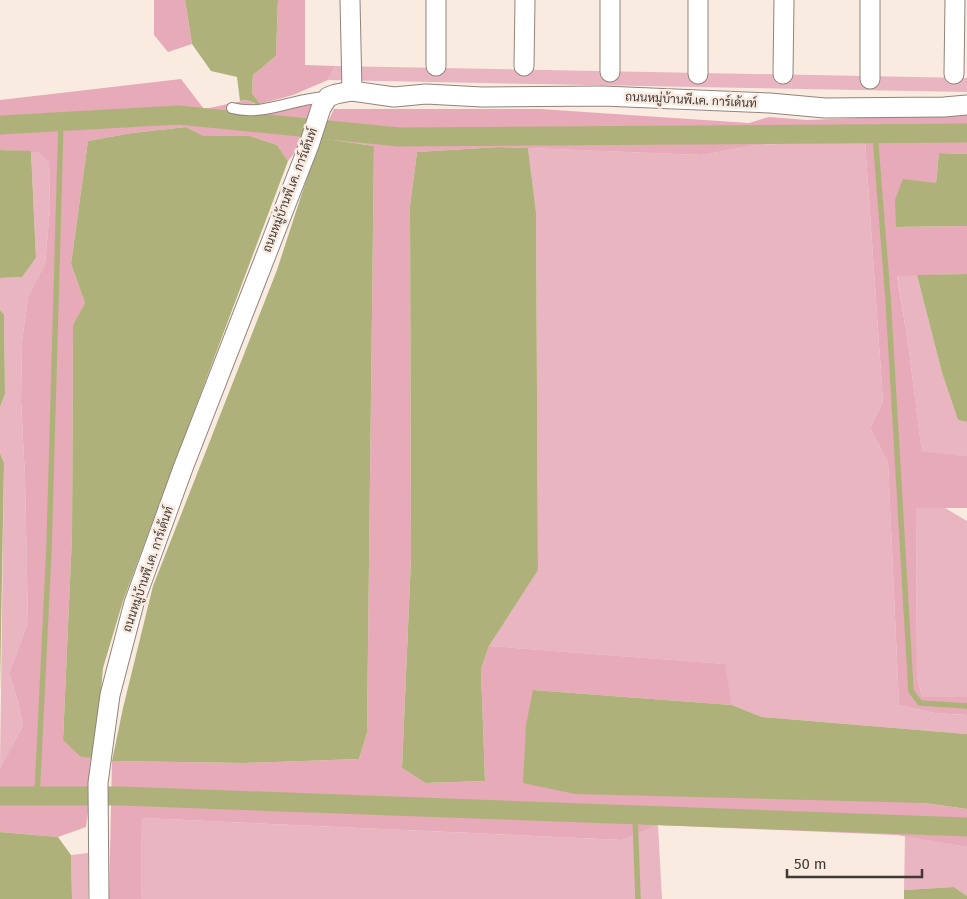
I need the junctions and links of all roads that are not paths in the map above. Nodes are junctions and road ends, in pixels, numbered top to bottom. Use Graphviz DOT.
graph roads {
  1 [pos="350,0"];
  2 [pos="436,0"];
  3 [pos="525,0"];
  4 [pos="610,0"];
  5 [pos="698,0"];
  6 [pos="784,0"];
  7 [pos="870,0"];
  8 [pos="955,0"];
  9 [pos="436,66"];
  10 [pos="524,66"];
  11 [pos="610,72"];
  12 [pos="698,74"];
  13 [pos="783,74"];
  14 [pos="954,74"];
  15 [pos="870,79"];
  16 [pos="352,91"];
  17 [pos="324,103"];
  18 [pos="967,105"];
  19 [pos="232,108"];
  20 [pos="98,899"];
  1 -- 16 [label="street"];
  2 -- 9 [label="street"];
  3 -- 10 [label="street"];
  4 -- 11 [label="street"];
  5 -- 12 [label="street"];
  6 -- 13 [label="street"];
  7 -- 15 [label="street"];
  8 -- 14 [label="street"];
  16 -- 17 [label="street, ถนนหมู่บ้านพี.เค. การ์เด้นท์"];
  16 -- 18 [label="street, ถนนหมู่บ้านพี.เค. การ์เด้นท์"];
  17 -- 19 [label="lane"];
  17 -- 20 [label="street, ถนนหมู่บ้านพี.เค. การ์เด้นท์"];
}
